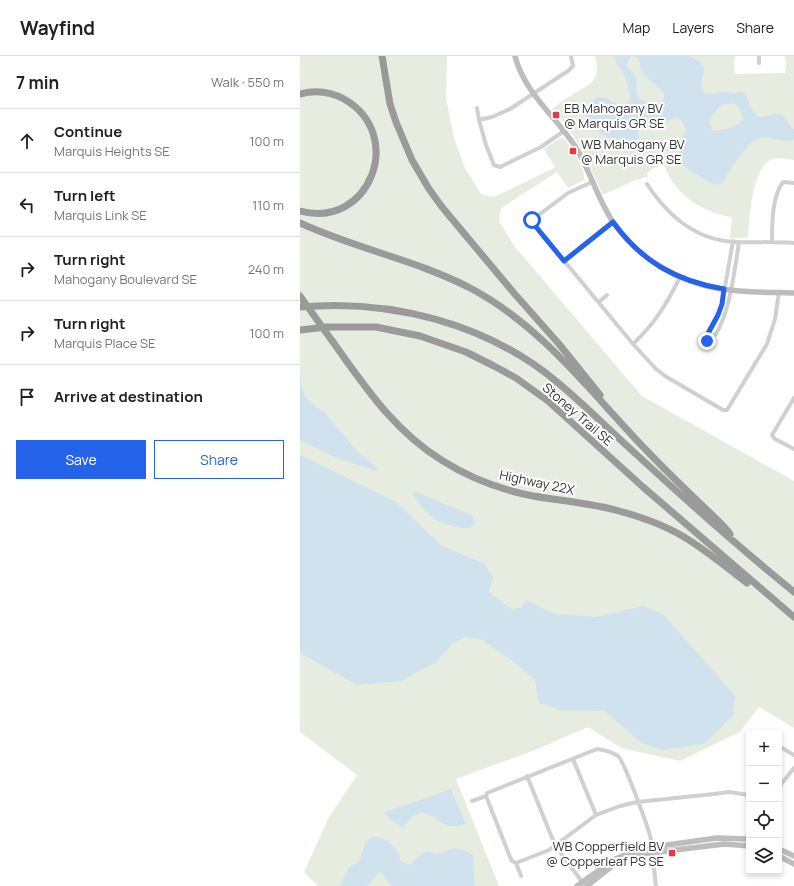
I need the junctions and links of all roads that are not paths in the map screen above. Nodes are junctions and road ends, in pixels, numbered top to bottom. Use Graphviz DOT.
graph roads {
  1 [pos="382,56"];
  2 [pos="515,56"];
  3 [pos="571,56"];
  4 [pos="759,56"];
  5 [pos="759,63"];
  6 [pos="300,94"];
  7 [pos="533,94"];
  8 [pos="477,108"];
  9 [pos="479,120"];
  10 [pos="564,131"];
  11 [pos="592,182"];
  12 [pos="794,183"];
  13 [pos="647,184"];
  14 [pos="300,211"];
  15 [pos="613,222"];
  16 [pos="300,223"];
  17 [pos="733,241"];
  18 [pos="772,241"];
  19 [pos="739,242"];
  20 [pos="794,243"];
  21 [pos="564,261"];
  22 [pos="680,277"];
  23 [pos="728,289"];
  24 [pos="779,292"];
  25 [pos="794,293"];
  26 [pos="607,295"];
  27 [pos="300,296"];
  28 [pos="599,302"];
  29 [pos="300,307"];
  30 [pos="300,330"];
  31 [pos="634,344"];
  32 [pos="794,398"];
  33 [pos="608,407"];
  34 [pos="794,449"];
  35 [pos="743,550"];
  36 [pos="794,592"];
  37 [pos="777,603"];
  38 [pos="794,617"];
  39 [pos="782,748"];
  40 [pos="794,755"];
  41 [pos="573,759"];
  42 [pos="794,768"];
  43 [pos="527,776"];
  44 [pos="782,783"];
  45 [pos="746,795"];
  46 [pos="486,796"];
  47 [pos="472,801"];
  48 [pos="637,802"];
  49 [pos="596,815"];
  50 [pos="746,842"];
  51 [pos="555,845"];
  52 [pos="652,849"];
  53 [pos="782,850"];
  54 [pos="794,856"];
  55 [pos="782,858"];
  56 [pos="516,863"];
  57 [pos="794,864"];
  58 [pos="521,876"];
  59 [pos="585,885"];
  60 [pos="577,886"];
  61 [pos="656,886"];
  1 -- 33 [label="highway"];
  2 -- 7 [label="street"];
  3 -- 7 [label="street"];
  4 -- 5 [label="street"];
  6 -- 14 [label="highway"];
  7 -- 9 [label="street"];
  7 -- 10 [label="street"];
  8 -- 9 [label="street"];
  9 -- 10 [label="street"];
  10 -- 11 [label="street"];
  11 -- 15 [label="street"];
  11 -- 21 [label="street"];
  12 -- 18 [label="street"];
  13 -- 17 [label="street"];
  15 -- 21 [label="street"];
  15 -- 22 [label="street"];
  16 -- 33 [label="highway"];
  17 -- 19 [label="street"];
  17 -- 23 [label="street"];
  18 -- 19 [label="street"];
  18 -- 20 [label="street"];
  19 -- 23 [label="street"];
  21 -- 28 [label="street"];
  22 -- 23 [label="street"];
  22 -- 31 [label="street"];
  23 -- 23 [label="street"];
  23 -- 24 [label="street"];
  24 -- 25 [label="street"];
  24 -- 31 [label="street"];
  26 -- 28 [label="street"];
  27 -- 37 [label="highway, Highway 22X, bridge"];
  28 -- 31 [label="street"];
  29 -- 35 [label="highway, Stoney Trail SE"];
  30 -- 37 [label="highway, Stoney Trail SE"];
  32 -- 34 [label="street"];
  33 -- 35 [label="highway"];
  35 -- 36 [label="highway, Stoney Trail SE"];
  37 -- 38 [label="highway, Stoney Trail SE"];
  39 -- 40 [label="street"];
  41 -- 43 [label="street"];
  41 -- 48 [label="street"];
  41 -- 49 [label="street"];
  42 -- 44 [label="street"];
  43 -- 46 [label="street"];
  43 -- 51 [label="street"];
  45 -- 48 [label="street"];
  46 -- 47 [label="street"];
  46 -- 56 [label="street"];
  48 -- 49 [label="street"];
  48 -- 52 [label="street"];
  49 -- 51 [label="street"];
  50 -- 52 [label="street"];
  51 -- 56 [label="street"];
  51 -- 59 [label="street"];
  52 -- 59 [label="street"];
  52 -- 61 [label="street"];
  53 -- 54 [label="street"];
  55 -- 57 [label="street"];
  56 -- 58 [label="street"];
  59 -- 60 [label="street"];
}
